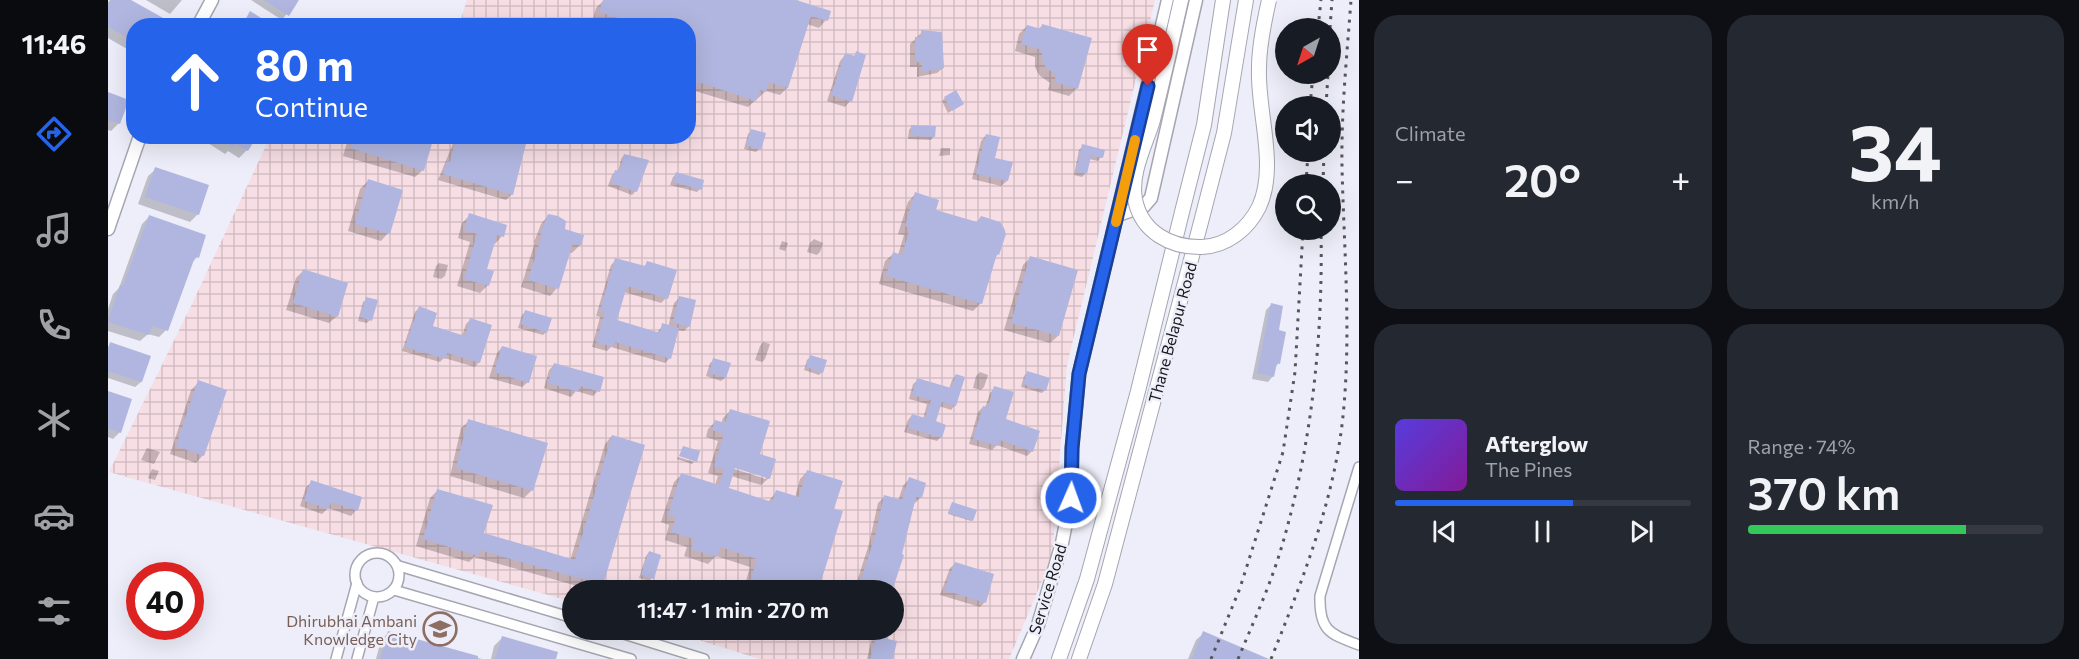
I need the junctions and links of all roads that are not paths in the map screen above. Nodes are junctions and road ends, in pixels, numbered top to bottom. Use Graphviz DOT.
graph roads {
  1 [pos="212,0"];
  2 [pos="1168,0"];
  3 [pos="1182,0"];
  4 [pos="1196,0"];
  5 [pos="1222,0"];
  6 [pos="1246,0"];
  7 [pos="1269,0"];
  8 [pos="202,18"];
  9 [pos="137,144"];
  10 [pos="111,210"];
  11 [pos="1118,215"];
  12 [pos="108,229"];
  13 [pos="1359,467"];
  14 [pos="399,566"];
  15 [pos="357,583"];
  16 [pos="394,590"];
  17 [pos="374,597"];
  18 [pos="562,615"];
  19 [pos="643,640"];
  20 [pos="1359,645"];
  21 [pos="336,659"];
  22 [pos="357,659"];
  23 [pos="631,659"];
  24 [pos="704,659"];
  25 [pos="1023,659"];
  26 [pos="1059,659"];
  27 [pos="1079,659"];
  1 -- 8 [label="street"];
  2 -- 11 [label="street, Service Road"];
  3 -- 7 [label="main road, bridge"];
  4 -- 11 [label="street"];
  5 -- 26 [label="main road, Thane Belapur Road"];
  6 -- 27 [label="main road, Thane Belapur Road"];
  9 -- 10 [label="street"];
  10 -- 12 [label="street"];
  11 -- 25 [label="street, Service Road"];
  13 -- 20 [label="street"];
  14 -- 15 [label="street"];
  14 -- 16 [label="street"];
  14 -- 18 [label="street"];
  15 -- 17 [label="street"];
  15 -- 21 [label="street"];
  16 -- 17 [label="street"];
  16 -- 23 [label="street"];
  17 -- 22 [label="street"];
  19 -- 24 [label="street"];
}
